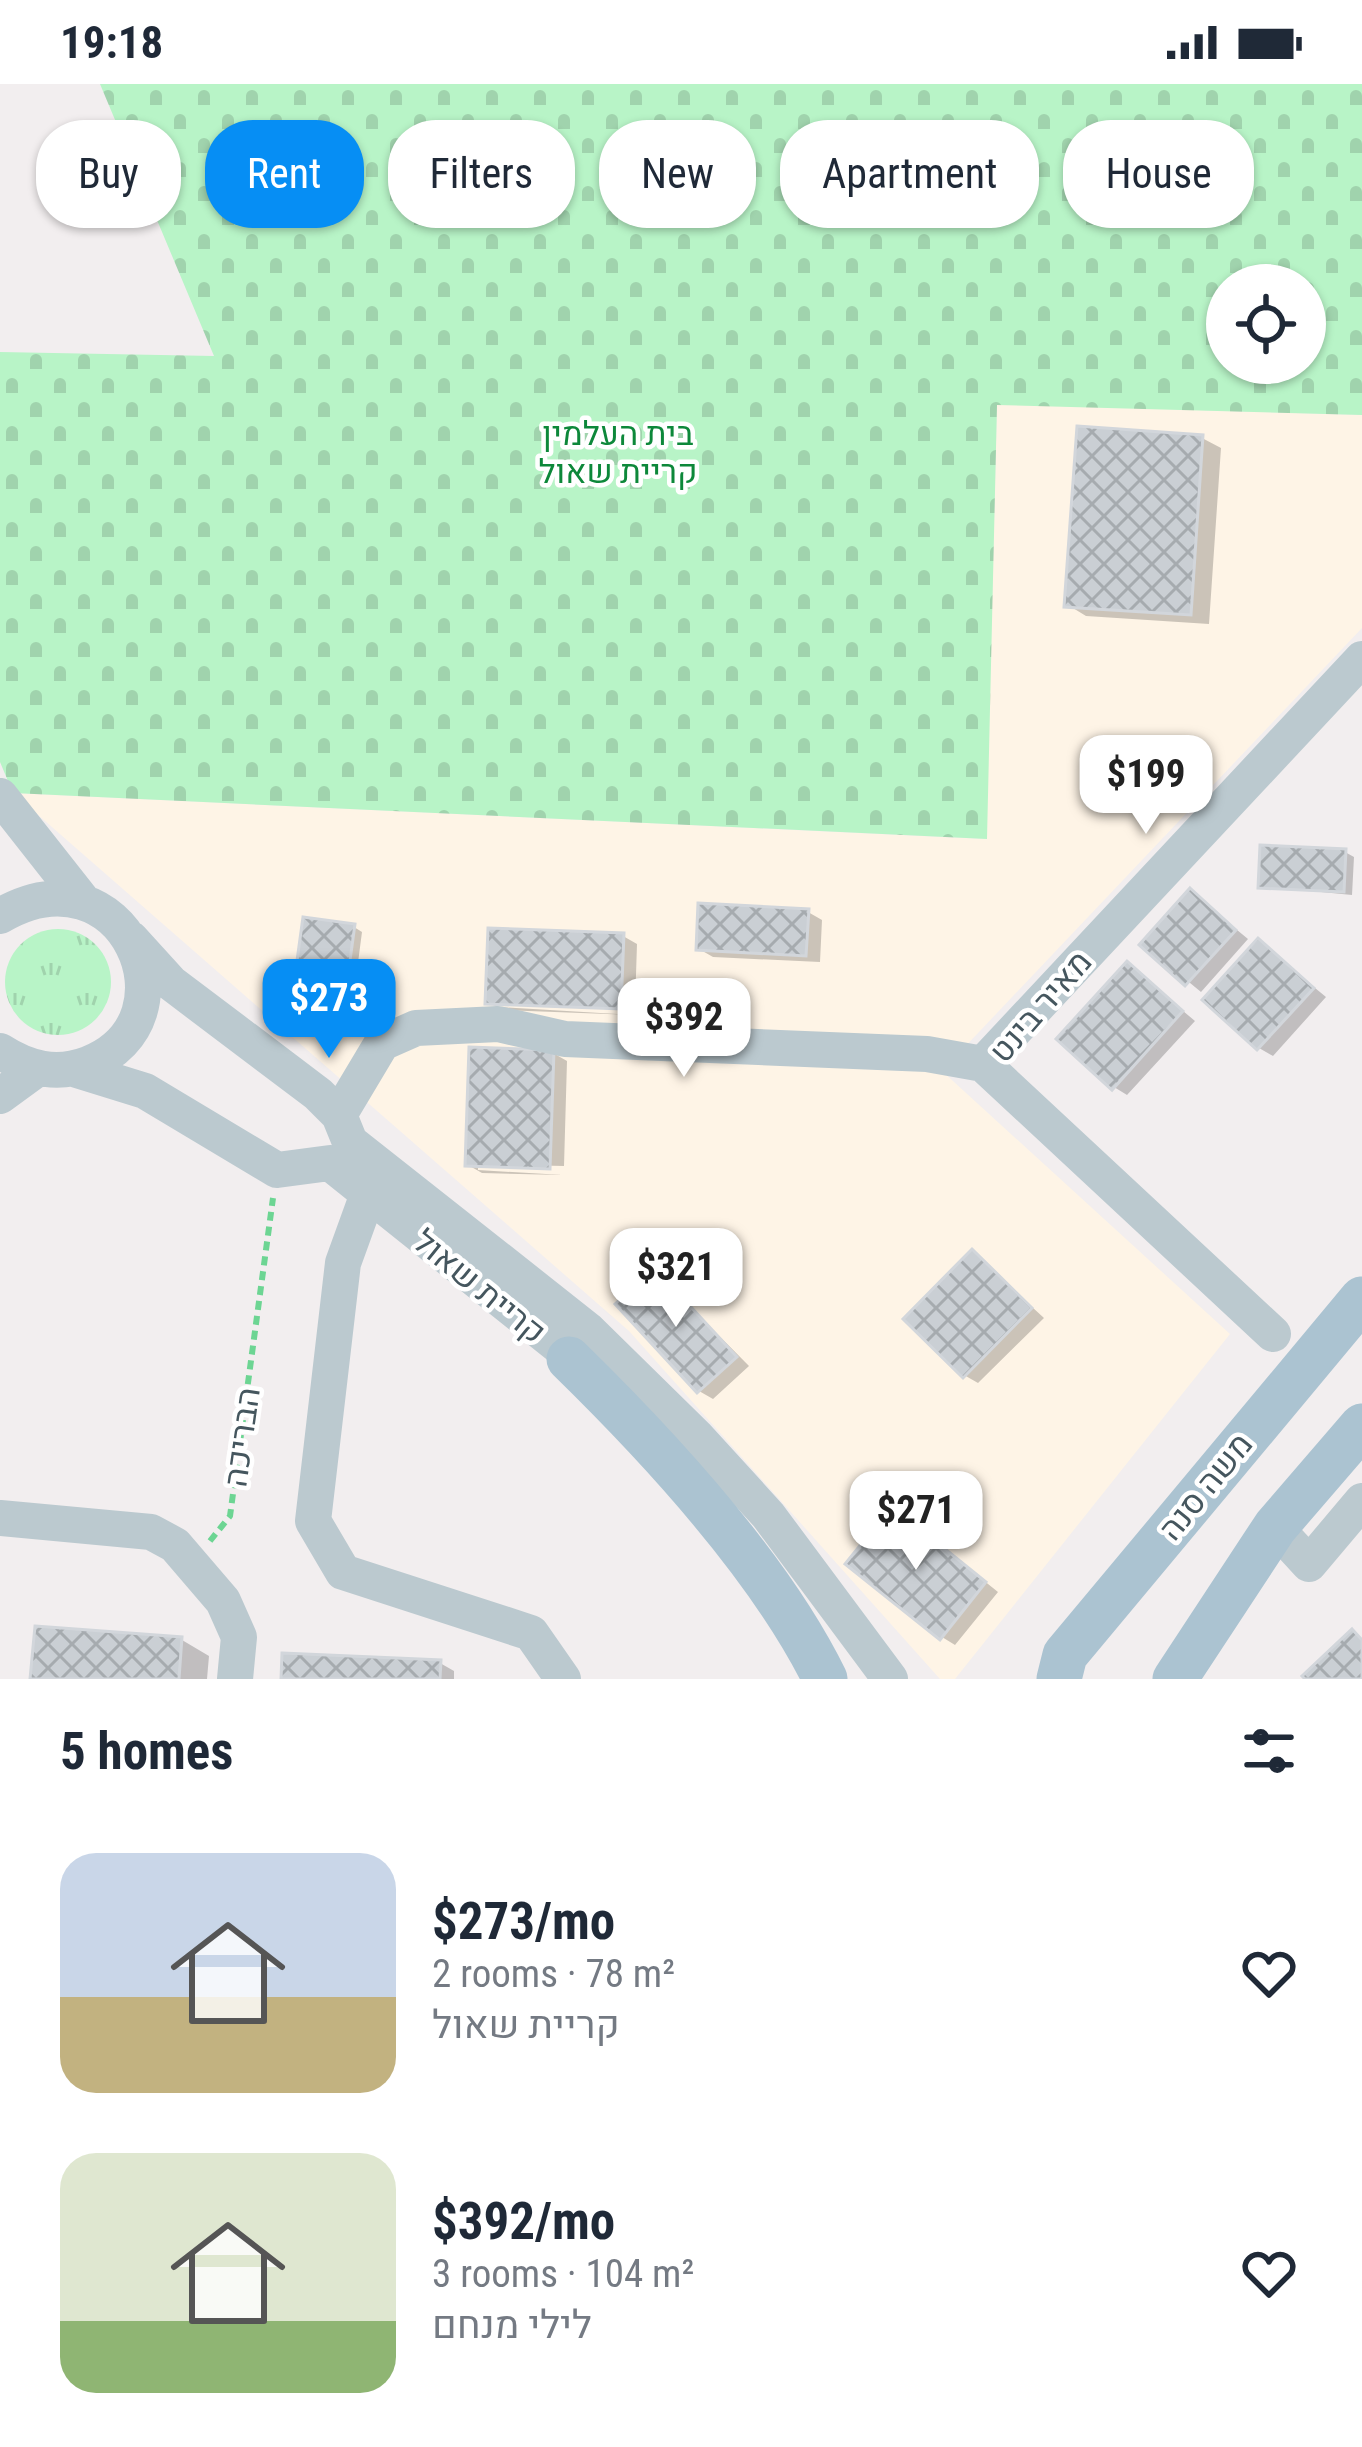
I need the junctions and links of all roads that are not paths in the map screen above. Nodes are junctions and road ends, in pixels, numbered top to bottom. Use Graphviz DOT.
graph roads {
  1 [pos="1362,659"];
  2 [pos="0,796"];
  3 [pos="82,900"];
  4 [pos="0,916"];
  5 [pos="131,939"];
  6 [pos="0,1051"];
  7 [pos="982,1064"];
  8 [pos="56,1069"];
  9 [pos="0,1096"];
  10 [pos="340,1140"];
  11 [pos="368,1194"];
  12 [pos="1362,1299"];
  13 [pos="1273,1334"];
  14 [pos="569,1359"];
  15 [pos="1362,1426"];
  16 [pos="698,1437"];
  17 [pos="1362,1501"];
  18 [pos="0,1518"];
  19 [pos="1275,1527"];
  20 [pos="1058,1671"];
  21 [pos="235,1679"];
  22 [pos="563,1679"];
  23 [pos="824,1679"];
  24 [pos="890,1679"];
  25 [pos="1175,1679"];
  1 -- 7 [label="street, מאיר בינט"];
  2 -- 3 [label="street, קריית שאול"];
  3 -- 4 [label="street"];
  3 -- 5 [label="street, קריית שאול"];
  5 -- 8 [label="street"];
  5 -- 10 [label="street, קריית שאול"];
  6 -- 8 [label="street"];
  7 -- 10 [label="street"];
  7 -- 13 [label="street, מאיר בינט"];
  8 -- 9 [label="street"];
  8 -- 10 [label="street"];
  10 -- 11 [label="street, קריית שאול"];
  10 -- 16 [label="street, קריית שאול"];
  11 -- 14 [label="street, קריית שאול"];
  11 -- 22 [label="street"];
  12 -- 20 [label="main road, משה סנה"];
  14 -- 16 [label="street, קריית שאול"];
  14 -- 23 [label="main road"];
  15 -- 19 [label="main road"];
  16 -- 24 [label="street, קריית שאול"];
  17 -- 19 [label="street"];
  18 -- 21 [label="street"];
  19 -- 25 [label="main road"];
}
